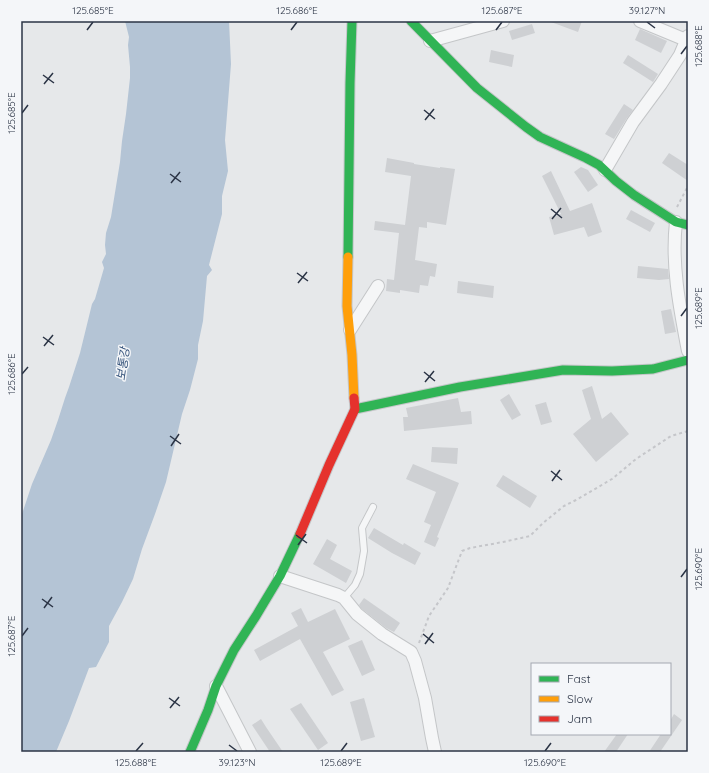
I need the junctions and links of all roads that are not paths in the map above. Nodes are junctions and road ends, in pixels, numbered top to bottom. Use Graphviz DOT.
graph roads {
  1 [pos="352,21"];
  2 [pos="411,21"];
  3 [pos="503,21"];
  4 [pos="640,21"];
  5 [pos="687,38"];
  6 [pos="430,41"];
  7 [pos="606,170"];
  8 [pos="678,222"];
  9 [pos="378,286"];
  10 [pos="350,330"];
  11 [pos="688,351"];
  12 [pos="688,360"];
  13 [pos="355,409"];
  14 [pos="373,508"];
  15 [pos="280,576"];
  16 [pos="344,598"];
  17 [pos="216,686"];
  18 [pos="190,752"];
  19 [pos="250,752"];
  20 [pos="435,752"];
  1 -- 10 [label="main road"];
  2 -- 6 [label="main road"];
  3 -- 6 [label="street"];
  4 -- 5 [label="street"];
  5 -- 7 [label="street"];
  6 -- 7 [label="main road"];
  7 -- 8 [label="main road"];
  8 -- 11 [label="street"];
  9 -- 10 [label="street"];
  10 -- 13 [label="main road"];
  12 -- 13 [label="main road"];
  13 -- 15 [label="main road"];
  14 -- 16 [label="lane"];
  15 -- 16 [label="street"];
  15 -- 17 [label="main road"];
  16 -- 20 [label="street"];
  17 -- 18 [label="main road"];
  17 -- 19 [label="street"];
}
